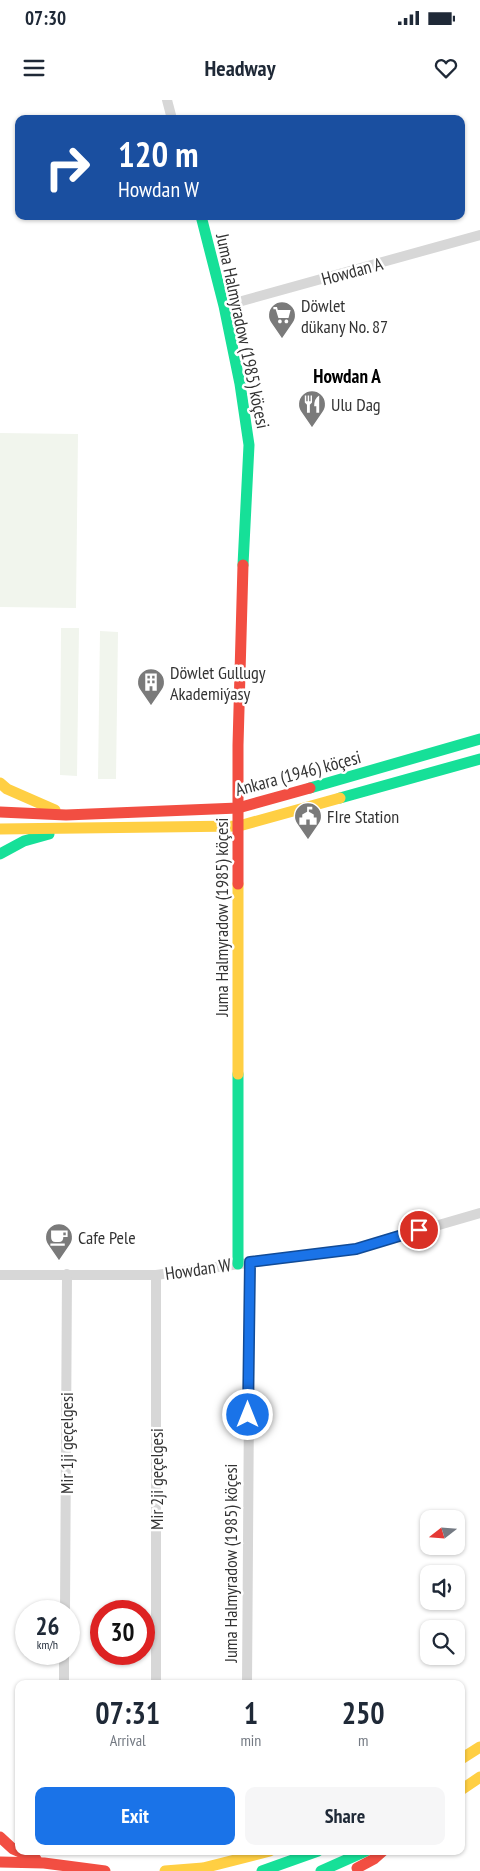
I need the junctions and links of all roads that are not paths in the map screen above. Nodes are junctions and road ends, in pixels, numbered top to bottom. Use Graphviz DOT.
graph roads {
  1 [pos="167,100"];
  2 [pos="171,115"];
  3 [pos="202,220"];
  4 [pos="480,235"];
  5 [pos="224,306"];
  6 [pos="480,739"];
  7 [pos="480,759"];
  8 [pos="0,783"];
  9 [pos="238,808"];
  10 [pos="0,812"];
  11 [pos="66,815"];
  12 [pos="239,826"];
  13 [pos="66,829"];
  14 [pos="0,830"];
  15 [pos="0,854"];
  16 [pos="480,1213"];
  17 [pos="250,1262"];
  18 [pos="238,1264"];
  19 [pos="67,1274"];
  20 [pos="0,1275"];
  21 [pos="156,1275"];
  22 [pos="65,1600"];
  23 [pos="64,1665"];
  24 [pos="64,1680"];
  25 [pos="156,1680"];
  26 [pos="247,1680"];
  27 [pos="480,1747"];
  28 [pos="465,1756"];
  29 [pos="480,1776"];
  30 [pos="465,1787"];
  31 [pos="0,1837"];
  32 [pos="15,1850"];
  33 [pos="26,1855"];
  34 [pos="254,1855"];
  35 [pos="307,1855"];
  36 [pos="357,1855"];
  37 [pos="378,1855"];
  38 [pos="0,1862"];
  39 [pos="44,1863"];
  40 [pos="105,1871"];
  41 [pos="165,1871"];
  42 [pos="262,1871"];
  43 [pos="321,1871"];
  44 [pos="350,1871"];
  1 -- 2 [label="street"];
  3 -- 5 [label="main road, Juma Halmyradow (1985) köçesi"];
  4 -- 5 [label="street, Howdan A"];
  5 -- 9 [label="main road, Juma Halmyradow (1985) köçesi"];
  6 -- 9 [label="main road, Ankara (1946) köçesi"];
  7 -- 12 [label="main road, Ankara (1946) köçesi"];
  8 -- 11 [label="main road"];
  9 -- 11 [label="main road, Ankara (1946) köçesi"];
  9 -- 12 [label="main road, Juma Halmyradow (1985) köçesi"];
  10 -- 11 [label="main road, Ankara (1946) köçesi"];
  12 -- 13 [label="main road, Ankara (1946) köçesi"];
  12 -- 18 [label="main road, Juma Halmyradow (1985) köçesi"];
  13 -- 14 [label="main road, Ankara (1946) köçesi"];
  13 -- 15 [label="main road"];
  16 -- 17 [label="street, Howdan W"];
  17 -- 18 [label="street, Howdan W"];
  17 -- 26 [label="street, Juma Halmyradow (1985) köçesi"];
  18 -- 21 [label="street, Howdan W"];
  19 -- 20 [label="street, Howdan W"];
  19 -- 21 [label="street, Howdan W"];
  19 -- 22 [label="street, Mir 1ji geçelgesi"];
  21 -- 25 [label="street, Mir 2ji geçelgesi"];
  23 -- 24 [label="street"];
  27 -- 28 [label="main road"];
  29 -- 30 [label="main road"];
  31 -- 32 [label="main road"];
  33 -- 39 [label="main road"];
  34 -- 41 [label="main road"];
  35 -- 42 [label="main road"];
  36 -- 43 [label="main road"];
  37 -- 44 [label="main road"];
  38 -- 39 [label="main road"];
  39 -- 40 [label="main road"];
}
